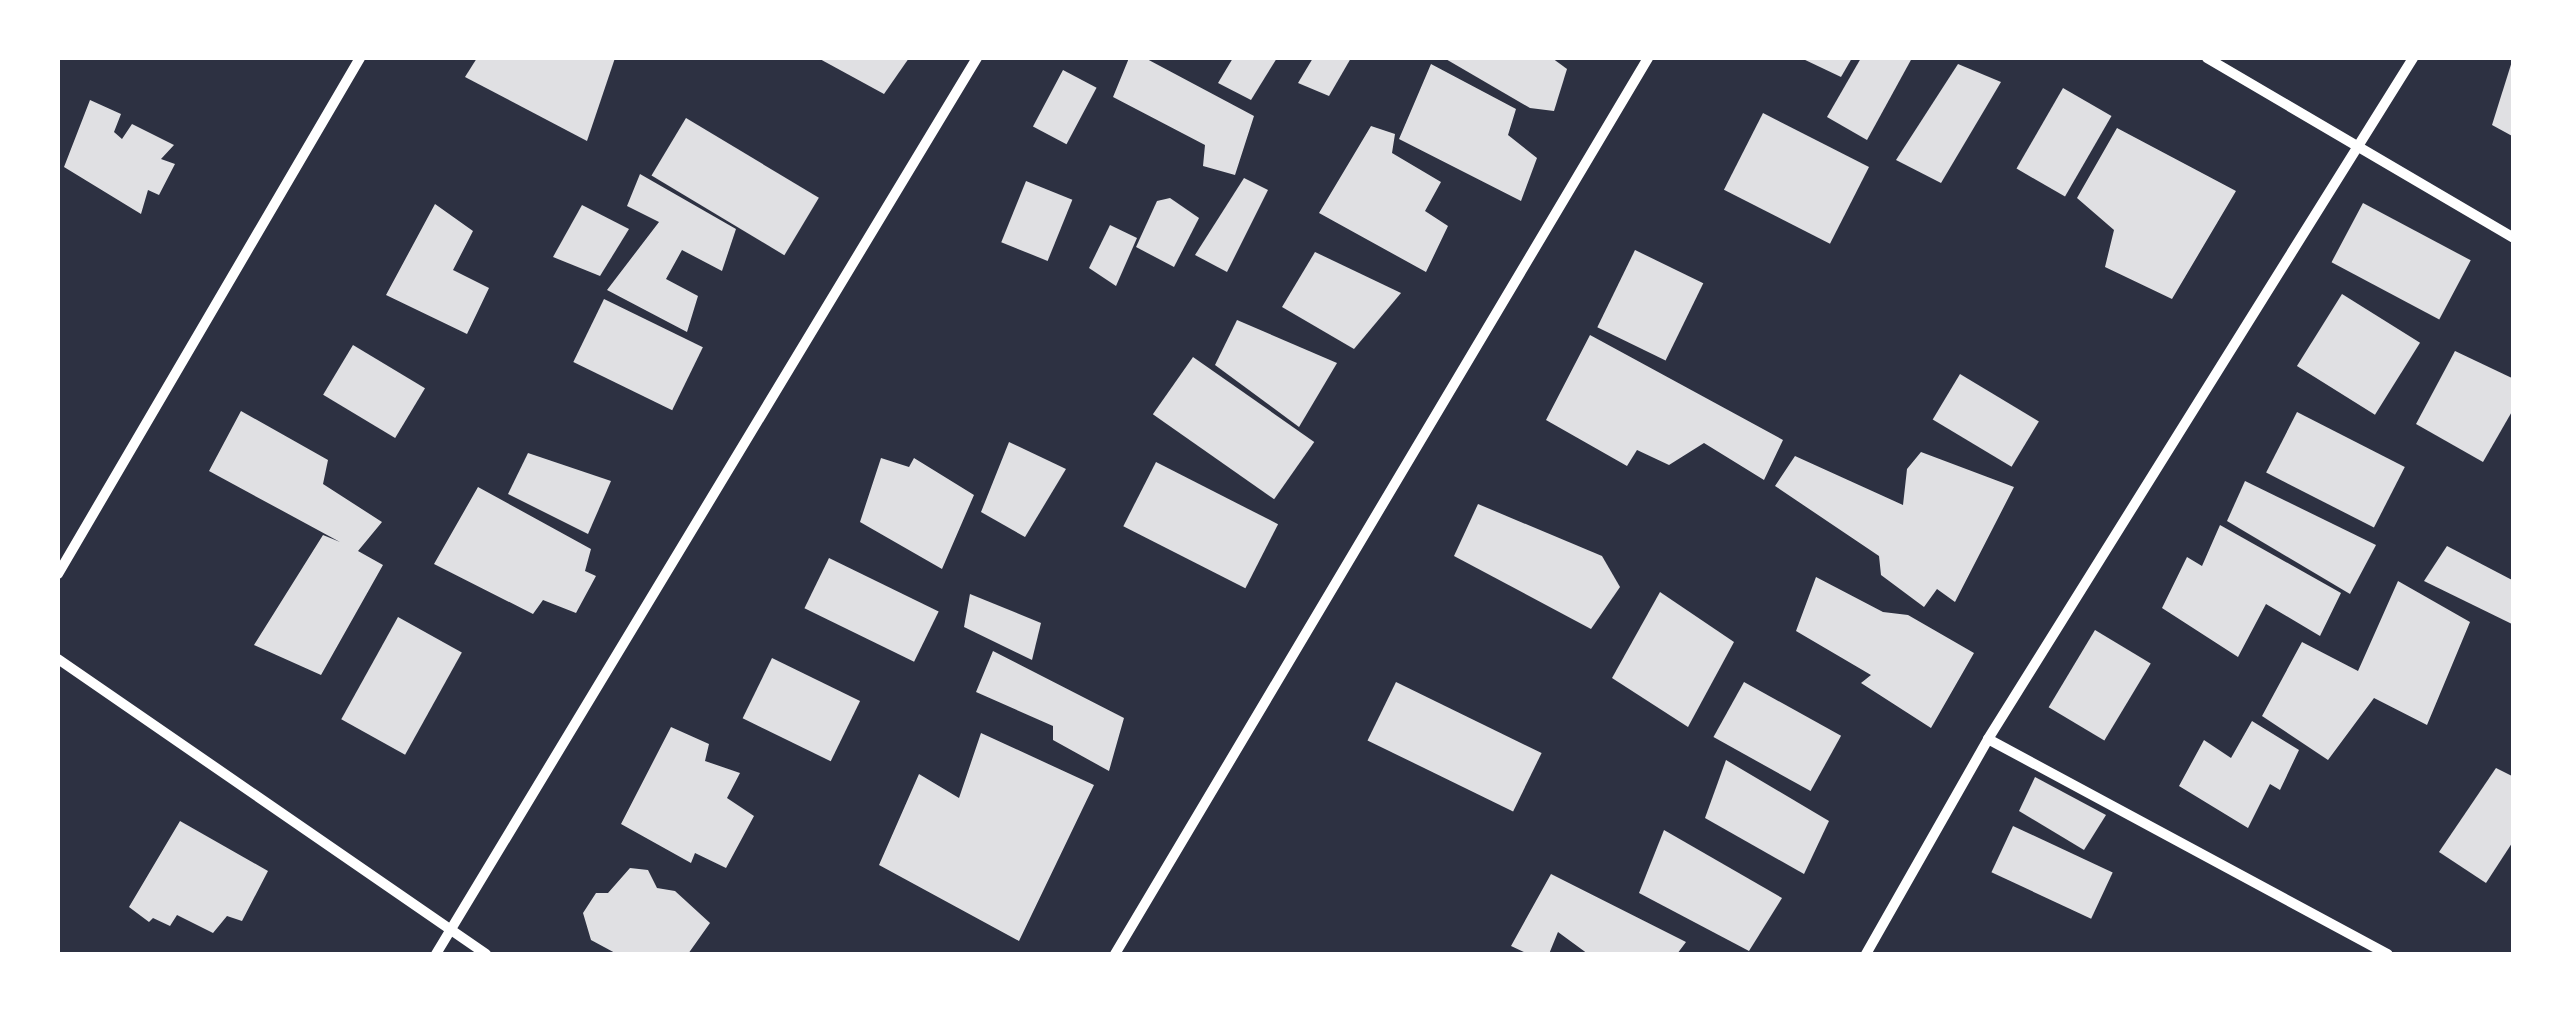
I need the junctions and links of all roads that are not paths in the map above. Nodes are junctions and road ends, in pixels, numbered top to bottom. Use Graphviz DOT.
graph roads {
  1 [pos="360,58"];
  2 [pos="977,58"];
  3 [pos="1648,58"];
  4 [pos="2207,58"];
  5 [pos="2414,58"];
  6 [pos="2359,150"];
  7 [pos="2514,238"];
  8 [pos="58,574"];
  9 [pos="58,659"];
  10 [pos="1988,740"];
  11 [pos="451,932"];
  12 [pos="436,954"];
  13 [pos="486,954"];
  14 [pos="1114,954"];
  15 [pos="1866,954"];
  16 [pos="2388,954"];
  1 -- 8 [label="street"];
  2 -- 11 [label="street"];
  3 -- 14 [label="street"];
  4 -- 6 [label="street"];
  5 -- 6 [label="street"];
  6 -- 7 [label="street"];
  6 -- 10 [label="street"];
  9 -- 11 [label="street"];
  10 -- 15 [label="street"];
  10 -- 16 [label="street"];
  11 -- 12 [label="street"];
  11 -- 13 [label="street"];
}
